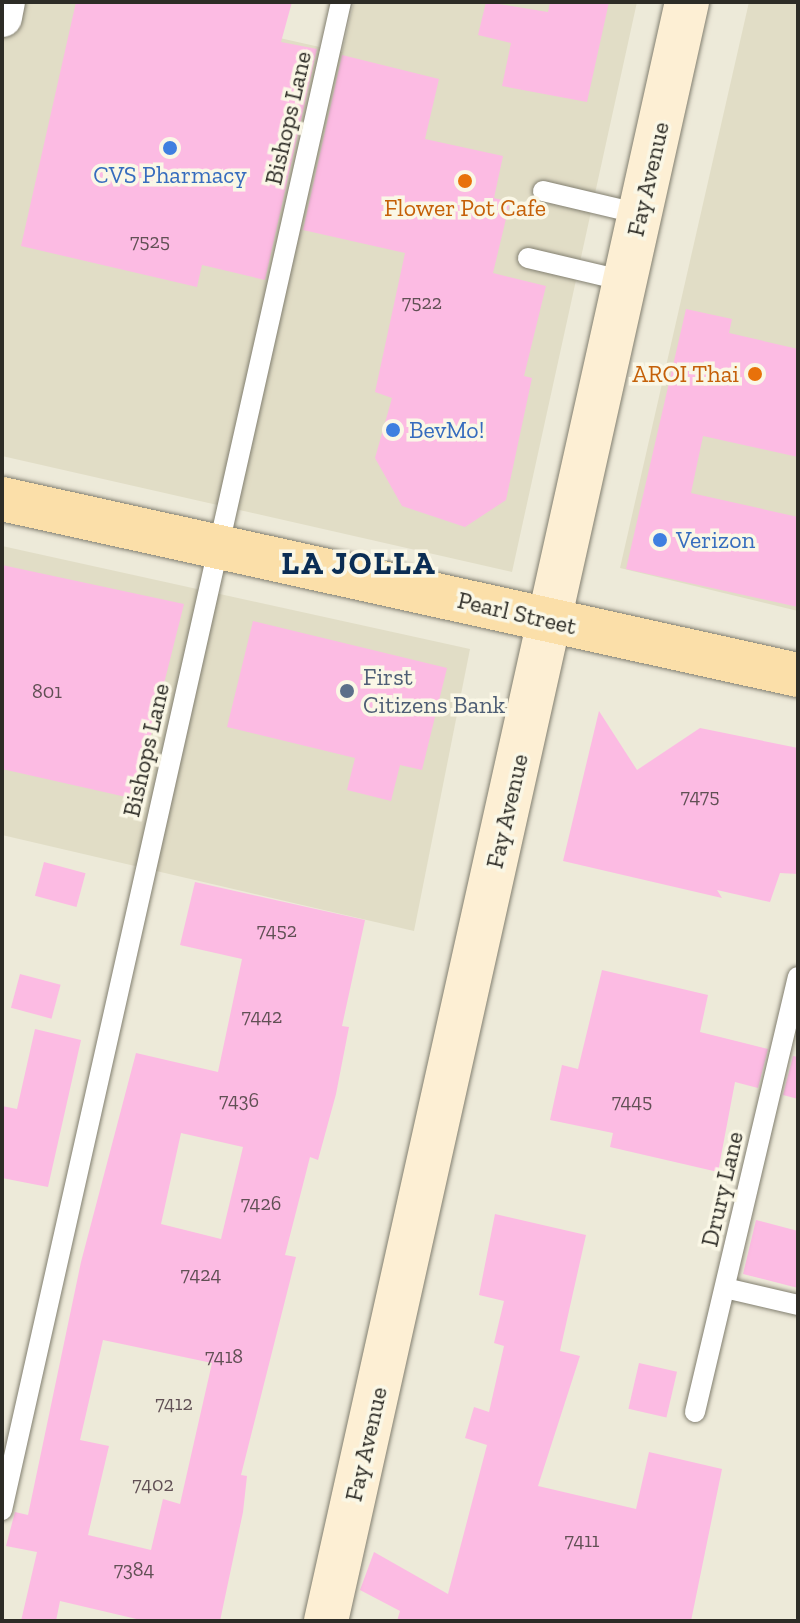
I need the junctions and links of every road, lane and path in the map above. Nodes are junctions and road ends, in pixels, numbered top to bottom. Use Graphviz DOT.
graph roads {
  1 [pos="5,2"];
  2 [pos="341,2"];
  3 [pos="687,2"];
  4 [pos="2,17"];
  5 [pos="543,191"];
  6 [pos="640,214"];
  7 [pos="528,258"];
  8 [pos="625,281"];
  9 [pos="2,499"];
  10 [pos="219,547"];
  11 [pos="549,621"];
  12 [pos="798,675"];
  13 [pos="798,977"];
  14 [pos="725,1288"];
  15 [pos="798,1305"];
  16 [pos="695,1412"];
  17 [pos="2,1510"];
  18 [pos="326,1621"];
  1 -- 4 [label="street"];
  2 -- 10 [label="lane, Bishops Lane"];
  3 -- 6 [label="street, Fay Avenue"];
  5 -- 6 [label="lane"];
  6 -- 8 [label="street, Fay Avenue"];
  7 -- 8 [label="lane"];
  8 -- 11 [label="street, Fay Avenue"];
  9 -- 10 [label="main road, Pearl Street"];
  10 -- 11 [label="main road, Pearl Street"];
  10 -- 17 [label="lane, Bishops Lane"];
  11 -- 12 [label="main road, Pearl Street"];
  11 -- 18 [label="street, Fay Avenue"];
  13 -- 14 [label="lane, Drury Lane"];
  14 -- 15 [label="lane"];
  14 -- 16 [label="lane, Drury Lane"];
}
